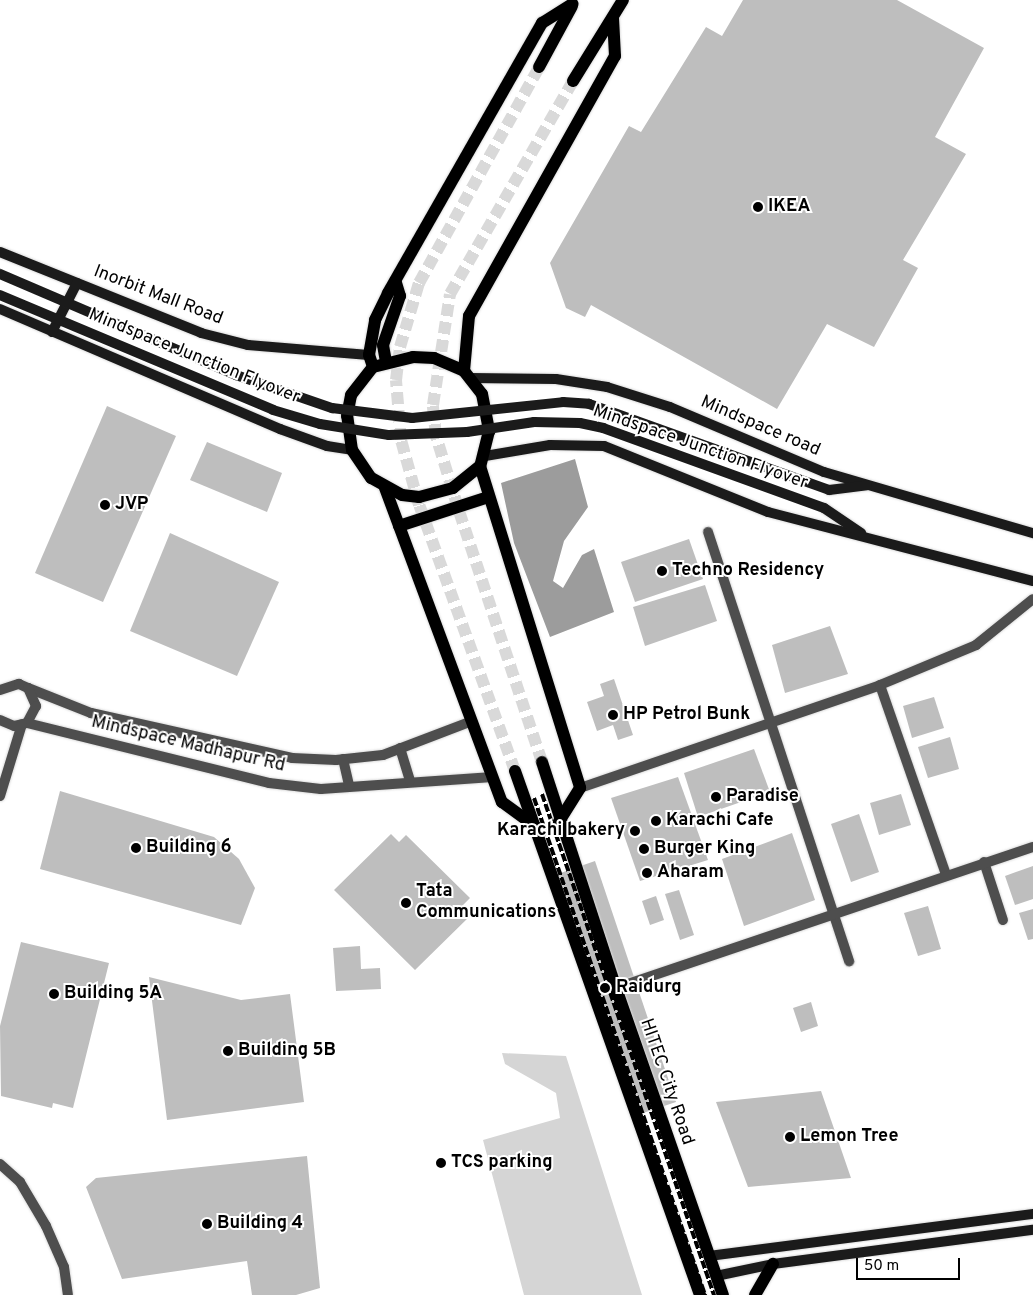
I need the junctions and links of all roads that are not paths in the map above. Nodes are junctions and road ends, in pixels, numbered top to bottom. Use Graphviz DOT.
graph roads {
  1 [pos="622,0"];
  2 [pos="575,2"];
  3 [pos="613,18"];
  4 [pos="539,67"];
  5 [pos="573,81"];
  6 [pos="0,252"];
  7 [pos="0,274"];
  8 [pos="76,283"];
  9 [pos="396,283"];
  10 [pos="0,295"];
  11 [pos="0,309"];
  12 [pos="52,332"];
  13 [pos="369,354"];
  14 [pos="386,362"];
  15 [pos="373,367"];
  16 [pos="467,375"];
  17 [pos="352,450"];
  18 [pos="482,461"];
  19 [pos="873,484"];
  20 [pos="385,488"];
  21 [pos="488,498"];
  22 [pos="399,526"];
  23 [pos="708,532"];
  24 [pos="1033,533"];
  25 [pos="866,536"];
  26 [pos="1033,581"];
  27 [pos="1033,599"];
  28 [pos="3,685"];
  29 [pos="880,685"];
  30 [pos="28,688"];
  31 [pos="0,720"];
  32 [pos="472,721"];
  33 [pos="772,722"];
  34 [pos="24,723"];
  35 [pos="400,748"];
  36 [pos="343,760"];
  37 [pos="542,762"];
  38 [pos="515,771"];
  39 [pos="493,777"];
  40 [pos="410,781"];
  41 [pos="349,786"];
  42 [pos="580,788"];
  43 [pos="0,796"];
  44 [pos="559,822"];
  45 [pos="536,826"];
  46 [pos="1033,847"];
  47 [pos="984,862"];
  48 [pos="946,875"];
  49 [pos="834,915"];
  50 [pos="1003,920"];
  51 [pos="849,961"];
  52 [pos="616,988"];
  53 [pos="0,1164"];
  54 [pos="1033,1214"];
  55 [pos="1033,1230"];
  56 [pos="708,1256"];
  57 [pos="773,1264"];
  58 [pos="716,1276"];
  59 [pos="68,1295"];
  60 [pos="700,1295"];
  61 [pos="723,1295"];
  62 [pos="754,1295"];
  1 -- 3 [label="main road"];
  2 -- 4 [label="main road"];
  2 -- 9 [label="main road"];
  3 -- 5 [label="main road"];
  3 -- 16 [label="main road"];
  6 -- 8 [label="main road, Inorbit Mall Road"];
  7 -- 19 [label="main road, Mindspace Junction Flyover, bridge"];
  8 -- 12 [label="main road"];
  8 -- 13 [label="main road, Inorbit Mall Road"];
  9 -- 13 [label="main road"];
  9 -- 14 [label="main road"];
  10 -- 25 [label="main road, Mindspace Junction Flyover, bridge"];
  11 -- 12 [label="main road"];
  12 -- 17 [label="main road"];
  13 -- 15 [label="main road"];
  14 -- 15 [label="main road"];
  14 -- 16 [label="main road"];
  15 -- 17 [label="main road"];
  16 -- 18 [label="main road"];
  16 -- 19 [label="main road, Mindspace road"];
  17 -- 20 [label="main road"];
  18 -- 20 [label="main road"];
  18 -- 21 [label="main road"];
  18 -- 25 [label="main road"];
  19 -- 24 [label="main road, Mindspace road"];
  20 -- 22 [label="main road"];
  21 -- 22 [label="main road"];
  21 -- 42 [label="main road"];
  22 -- 32 [label="main road"];
  23 -- 33 [label="street"];
  25 -- 26 [label="main road"];
  27 -- 29 [label="street"];
  28 -- 30 [label="street"];
  29 -- 33 [label="street"];
  29 -- 48 [label="street"];
  30 -- 34 [label="street"];
  30 -- 36 [label="street"];
  31 -- 34 [label="street, Mindspace Madhapur Rd"];
  32 -- 35 [label="street"];
  32 -- 39 [label="main road"];
  33 -- 42 [label="street"];
  33 -- 49 [label="street"];
  34 -- 41 [label="street, Mindspace Madhapur Rd"];
  34 -- 43 [label="street"];
  35 -- 36 [label="street"];
  35 -- 40 [label="street"];
  36 -- 41 [label="street"];
  37 -- 44 [label="main road, HITEC City Road"];
  38 -- 45 [label="main road"];
  39 -- 40 [label="street, Mindspace Madhapur Rd"];
  39 -- 45 [label="main road"];
  40 -- 41 [label="street, Mindspace Madhapur Rd"];
  42 -- 44 [label="main road"];
  44 -- 52 [label="main road, HITEC City Road"];
  45 -- 60 [label="main road"];
  46 -- 47 [label="street"];
  47 -- 48 [label="street"];
  47 -- 50 [label="street"];
  48 -- 49 [label="street"];
  49 -- 51 [label="street"];
  49 -- 52 [label="street"];
  52 -- 56 [label="main road, HITEC City Road"];
  53 -- 59 [label="street"];
  54 -- 56 [label="main road"];
  55 -- 57 [label="main road"];
  56 -- 58 [label="main road, HITEC City Road"];
  57 -- 58 [label="main road"];
  57 -- 62 [label="main road"];
  58 -- 61 [label="main road, HITEC City Road"];
}
